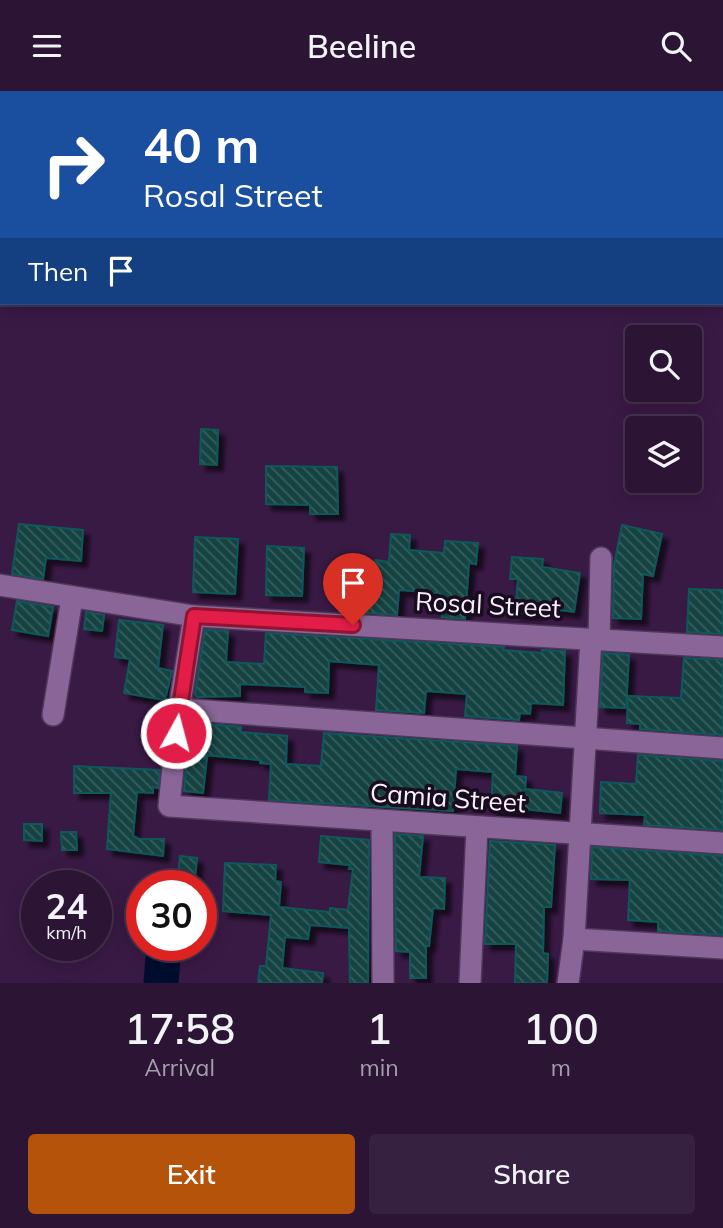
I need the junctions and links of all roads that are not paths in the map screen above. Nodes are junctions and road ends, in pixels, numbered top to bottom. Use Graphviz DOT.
graph roads {
  1 [pos="601,558"];
  2 [pos="0,585"];
  3 [pos="72,599"];
  4 [pos="194,616"];
  5 [pos="595,640"];
  6 [pos="723,647"];
  7 [pos="178,709"];
  8 [pos="53,715"];
  9 [pos="586,739"];
  10 [pos="723,748"];
  11 [pos="382,821"];
  12 [pos="477,828"];
  13 [pos="580,835"];
  14 [pos="723,843"];
  15 [pos="574,939"];
  16 [pos="723,948"];
  17 [pos="383,983"];
  18 [pos="470,983"];
  19 [pos="568,983"];
  1 -- 5 [label="street"];
  2 -- 3 [label="street, Rosal Street"];
  3 -- 4 [label="street, Rosal Street"];
  3 -- 8 [label="street"];
  4 -- 5 [label="street, Rosal Street"];
  4 -- 7 [label="street"];
  5 -- 6 [label="street, Rosal Street"];
  5 -- 9 [label="street"];
  7 -- 9 [label="street"];
  7 -- 11 [label="street, Camia Street"];
  9 -- 10 [label="street"];
  9 -- 13 [label="street"];
  11 -- 12 [label="street, Camia Street"];
  11 -- 17 [label="street"];
  12 -- 13 [label="street, Camia Street"];
  12 -- 18 [label="street"];
  13 -- 14 [label="street, Camia Street"];
  13 -- 15 [label="street"];
  15 -- 16 [label="street"];
  15 -- 19 [label="street"];
}
